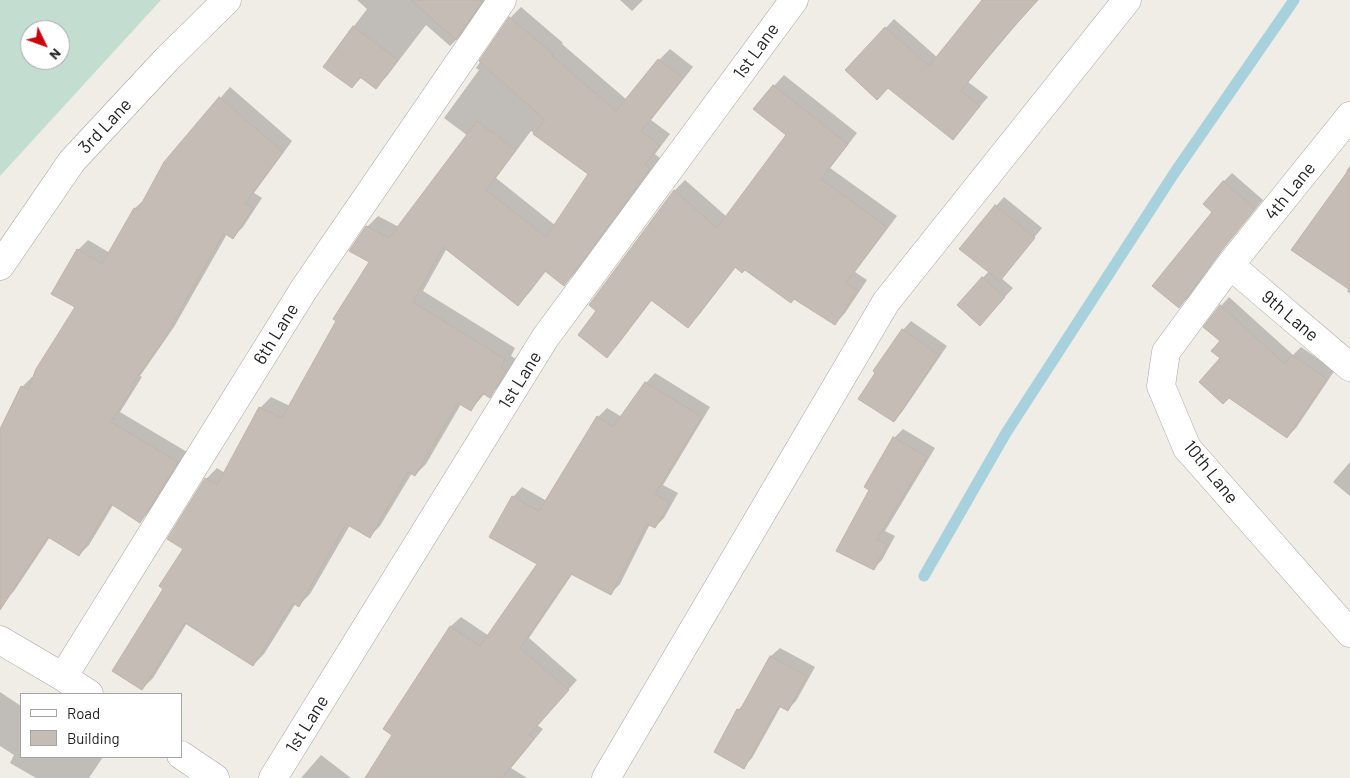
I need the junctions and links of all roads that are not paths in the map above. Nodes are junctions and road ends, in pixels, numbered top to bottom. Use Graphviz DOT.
graph roads {
  1 [pos="227,0"];
  2 [pos="502,0"];
  3 [pos="794,0"];
  4 [pos="1127,0"];
  5 [pos="1350,116"];
  6 [pos="1230,265"];
  7 [pos="0,266"];
  8 [pos="1350,367"];
  9 [pos="1350,633"];
  10 [pos="0,640"];
  11 [pos="63,677"];
  12 [pos="87,693"];
  13 [pos="182,756"];
  14 [pos="215,778"];
  15 [pos="273,778"];
  16 [pos="606,778"];
  1 -- 7 [label="street, 3rd Lane"];
  2 -- 11 [label="street, 6th Lane"];
  3 -- 15 [label="street, 1st Lane"];
  4 -- 16 [label="street"];
  5 -- 6 [label="street, 4th Lane"];
  6 -- 8 [label="street, 9th Lane"];
  6 -- 9 [label="street, 10th Lane"];
  10 -- 11 [label="street"];
  11 -- 12 [label="street"];
  13 -- 14 [label="street"];
}
